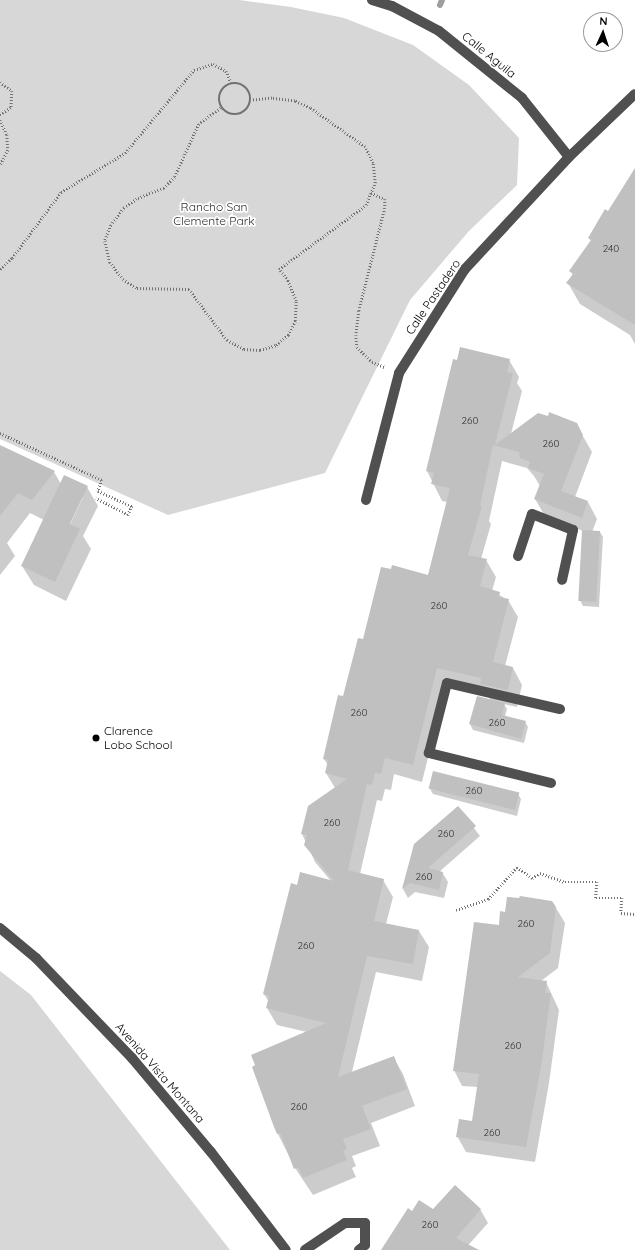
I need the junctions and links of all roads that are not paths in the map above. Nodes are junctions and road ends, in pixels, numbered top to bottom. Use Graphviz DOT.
graph roads {
  1 [pos="372,0"];
  2 [pos="635,94"];
  3 [pos="569,157"];
  4 [pos="366,500"];
  5 [pos="518,556"];
  6 [pos="562,580"];
  7 [pos="560,709"];
  8 [pos="551,783"];
  9 [pos="0,928"];
  10 [pos="286,1250"];
  11 [pos="305,1250"];
  12 [pos="359,1250"];
  1 -- 3 [label="street, Calle Aguila"];
  2 -- 3 [label="street, Calle Pastadero"];
  3 -- 4 [label="street, Calle Pastadero"];
  5 -- 6 [label="street"];
  7 -- 8 [label="street"];
  9 -- 10 [label="street, Avenida Vista Montana"];
  11 -- 12 [label="street"];
}
